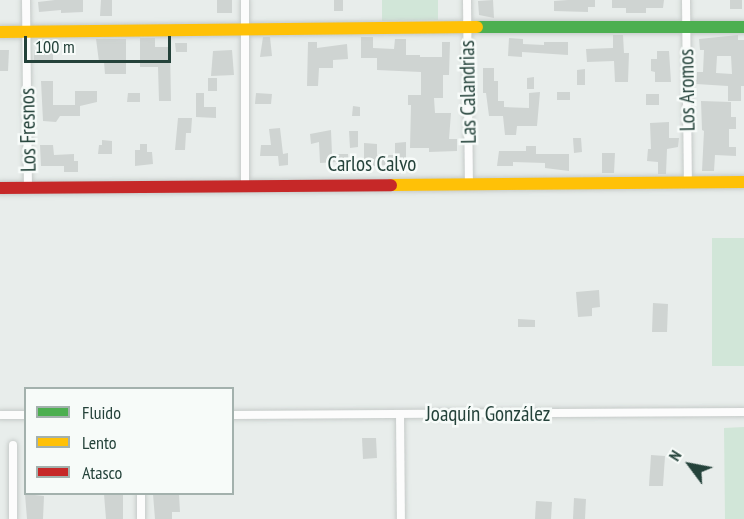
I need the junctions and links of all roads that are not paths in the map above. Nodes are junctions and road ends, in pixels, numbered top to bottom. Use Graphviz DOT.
graph roads {
  1 [pos="26,0"];
  2 [pos="245,0"];
  3 [pos="468,0"];
  4 [pos="686,0"];
  5 [pos="686,27"];
  6 [pos="744,27"];
  7 [pos="467,28"];
  8 [pos="245,29"];
  9 [pos="0,32"];
  10 [pos="27,32"];
  11 [pos="688,181"];
  12 [pos="744,182"];
  13 [pos="469,183"];
  14 [pos="245,185"];
  15 [pos="0,188"];
  16 [pos="28,188"];
  17 [pos="744,412"];
  18 [pos="400,414"];
  19 [pos="0,415"];
  20 [pos="24,415"];
  21 [pos="234,416"];
  22 [pos="13,445"];
  23 [pos="141,495"];
  24 [pos="12,519"];
  25 [pos="141,519"];
  26 [pos="401,519"];
  1 -- 10 [label="street, Los Fresnos"];
  2 -- 8 [label="street"];
  3 -- 7 [label="street, Las Calandrias"];
  4 -- 5 [label="street, Los Aromos"];
  5 -- 6 [label="street"];
  5 -- 7 [label="street"];
  5 -- 11 [label="street, Los Aromos"];
  7 -- 8 [label="street"];
  7 -- 13 [label="street, Las Calandrias"];
  8 -- 10 [label="street"];
  8 -- 14 [label="street"];
  9 -- 10 [label="street"];
  10 -- 16 [label="street, Los Fresnos"];
  11 -- 12 [label="street, Carlos Calvo"];
  11 -- 13 [label="street, Carlos Calvo"];
  13 -- 14 [label="street, Carlos Calvo"];
  14 -- 16 [label="street, Carlos Calvo"];
  15 -- 16 [label="street, Carlos Calvo"];
  17 -- 18 [label="street, Joaquín González"];
  18 -- 21 [label="street, Joaquín González"];
  18 -- 26 [label="street"];
  19 -- 20 [label="street"];
  22 -- 24 [label="street"];
  23 -- 25 [label="street"];
}
